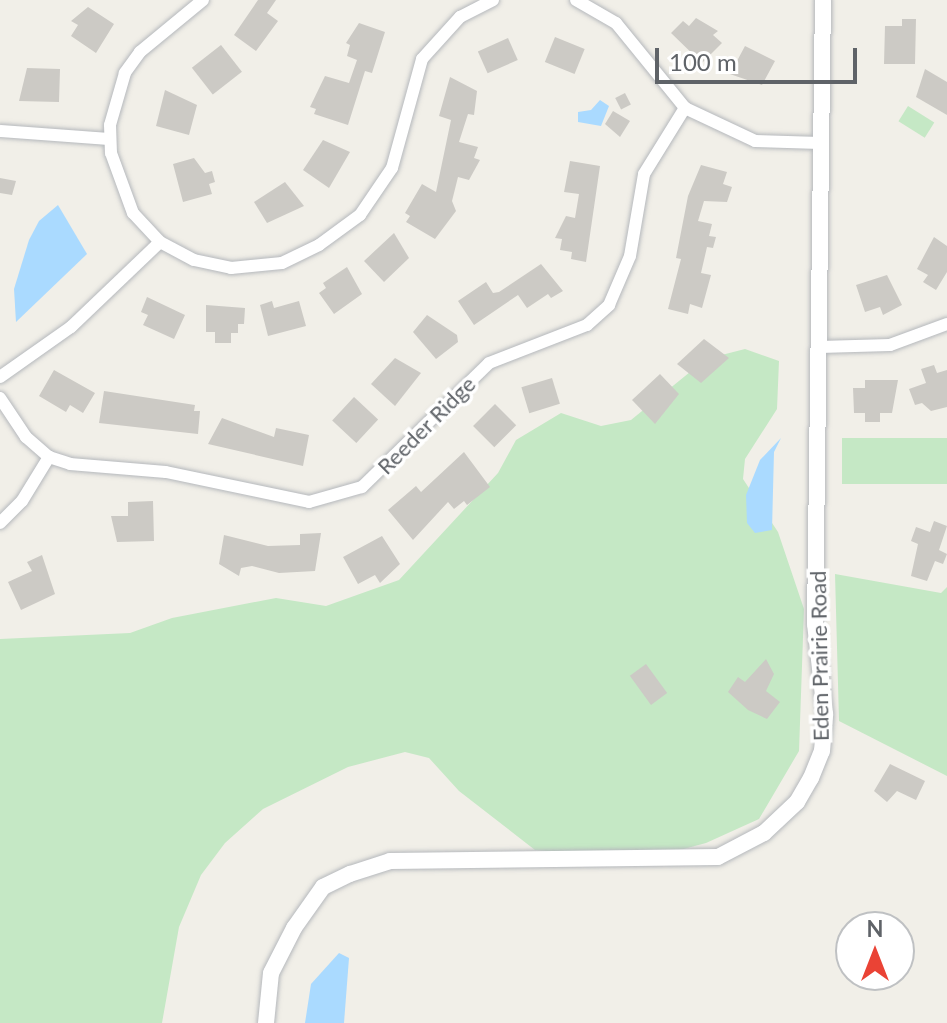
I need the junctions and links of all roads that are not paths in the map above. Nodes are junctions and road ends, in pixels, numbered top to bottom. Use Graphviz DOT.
graph roads {
  1 [pos="203,0"];
  2 [pos="493,0"];
  3 [pos="576,0"];
  4 [pos="823,0"];
  5 [pos="685,108"];
  6 [pos="0,131"];
  7 [pos="110,139"];
  8 [pos="820,143"];
  9 [pos="160,242"];
  10 [pos="947,324"];
  11 [pos="820,347"];
  12 [pos="0,377"];
  13 [pos="0,398"];
  14 [pos="49,457"];
  15 [pos="1,519"];
  16 [pos="266,1023"];
  1 -- 7 [label="street"];
  2 -- 9 [label="street"];
  3 -- 5 [label="street"];
  4 -- 8 [label="street, Eden Prairie Road"];
  5 -- 8 [label="street"];
  5 -- 14 [label="street, Reeder Ridge"];
  6 -- 7 [label="street"];
  7 -- 9 [label="street"];
  8 -- 11 [label="street, Eden Prairie Road"];
  9 -- 12 [label="street"];
  10 -- 11 [label="street"];
  11 -- 16 [label="street, Eden Prairie Road"];
  13 -- 14 [label="street"];
  14 -- 15 [label="street"];
}
